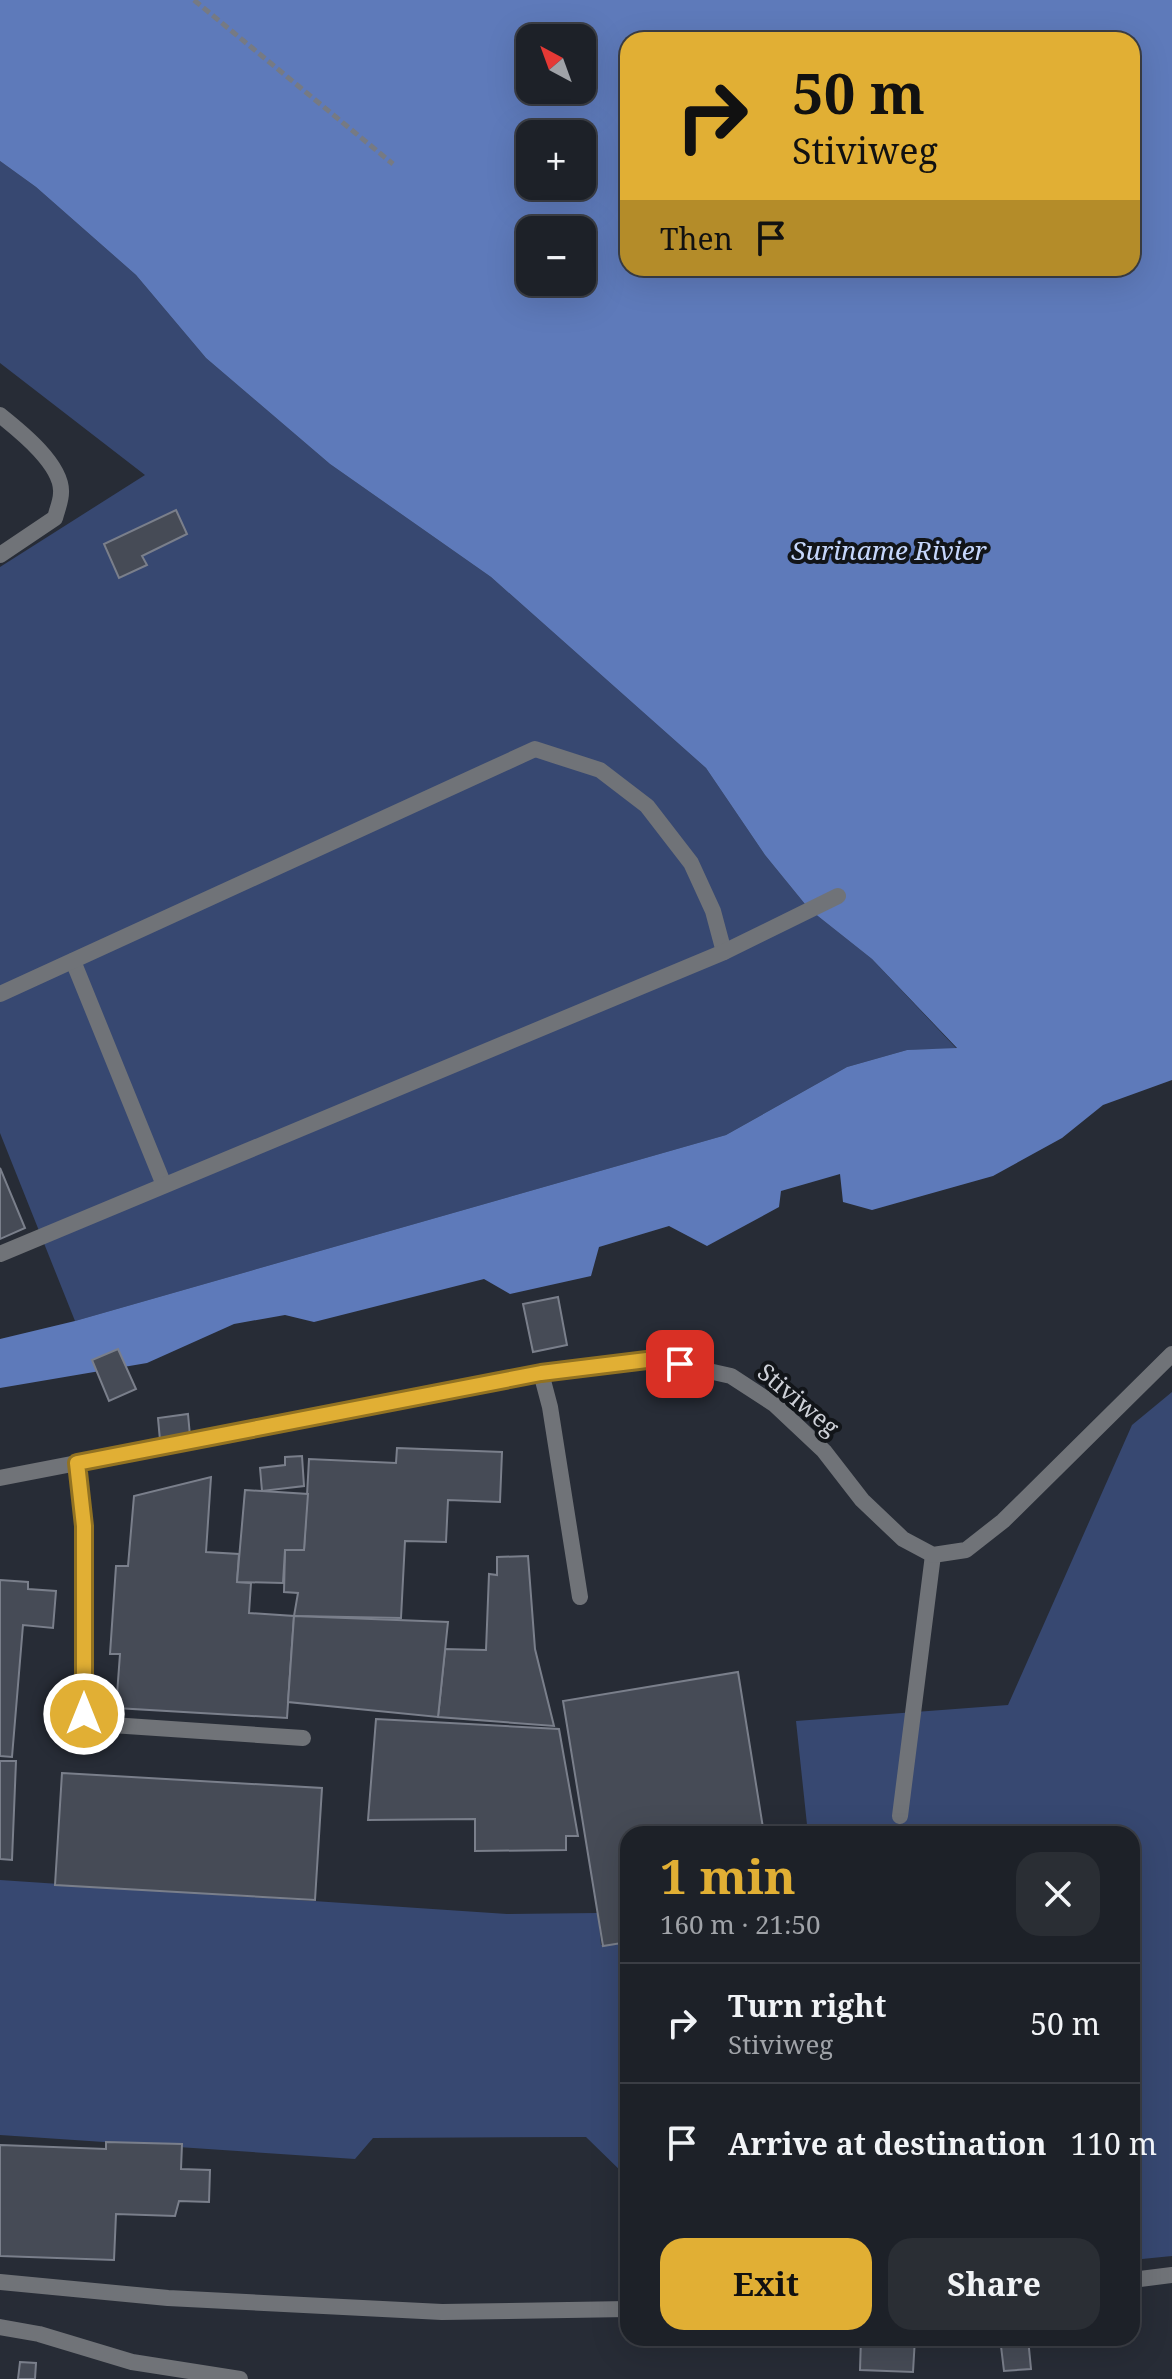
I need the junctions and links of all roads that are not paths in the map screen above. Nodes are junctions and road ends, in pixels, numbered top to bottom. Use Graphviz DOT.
graph roads {
  1 [pos="0,415"];
  2 [pos="0,555"];
  3 [pos="838,896"];
  4 [pos="724,952"];
  5 [pos="73,961"];
  6 [pos="0,994"];
  7 [pos="164,1185"];
  8 [pos="0,1254"];
  9 [pos="1172,1354"];
  10 [pos="541,1373"];
  11 [pos="77,1463"];
  12 [pos="0,1478"];
  13 [pos="933,1555"];
  14 [pos="580,1597"];
  15 [pos="303,1738"];
  16 [pos="900,1816"];
  17 [pos="1172,2275"];
  18 [pos="1140,2279"];
  19 [pos="0,2282"];
  20 [pos="620,2309"];
  21 [pos="0,2327"];
  22 [pos="240,2379"];
  1 -- 2 [label="street"];
  3 -- 4 [label="street"];
  4 -- 5 [label="street"];
  4 -- 7 [label="street"];
  5 -- 6 [label="street"];
  5 -- 7 [label="street"];
  7 -- 8 [label="street"];
  9 -- 13 [label="street"];
  10 -- 11 [label="street, Stiviweg"];
  10 -- 13 [label="street, Stiviweg"];
  10 -- 14 [label="street"];
  11 -- 12 [label="street, Stiviweg"];
  11 -- 15 [label="street"];
  13 -- 16 [label="street"];
  17 -- 18 [label="street"];
  19 -- 20 [label="street"];
  21 -- 22 [label="street"];
}
